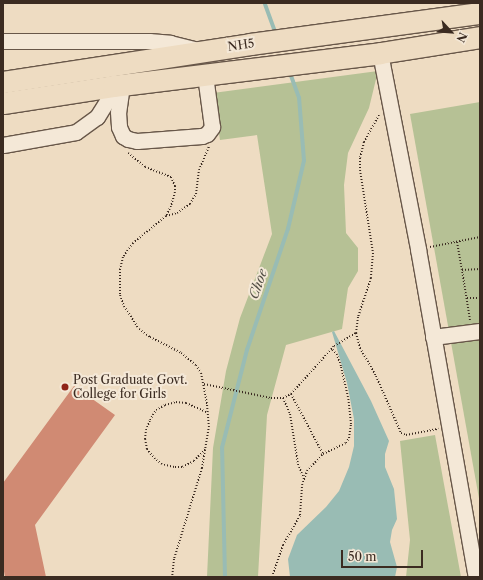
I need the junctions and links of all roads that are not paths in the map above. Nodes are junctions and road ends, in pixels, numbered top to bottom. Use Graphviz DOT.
graph roads {
  1 [pos="480,13"];
  2 [pos="480,37"];
  3 [pos="3,41"];
  4 [pos="203,51"];
  5 [pos="380,53"];
  6 [pos="205,75"];
  7 [pos="3,82"];
  8 [pos="117,86"];
  9 [pos="3,103"];
  10 [pos="3,145"];
  11 [pos="475,326"];
  12 [pos="433,337"];
  13 [pos="476,577"];
  1 -- 4 [label="highway, NH5 / NH5"];
  2 -- 5 [label="highway, NH5"];
  3 -- 4 [label="street"];
  4 -- 7 [label="highway, NH5 / NH5"];
  5 -- 6 [label="highway, NH5"];
  5 -- 12 [label="street"];
  6 -- 8 [label="highway, NH5"];
  6 -- 8 [label="street"];
  8 -- 9 [label="highway, NH5"];
  8 -- 10 [label="street"];
  11 -- 12 [label="street"];
  12 -- 13 [label="street"];
}
